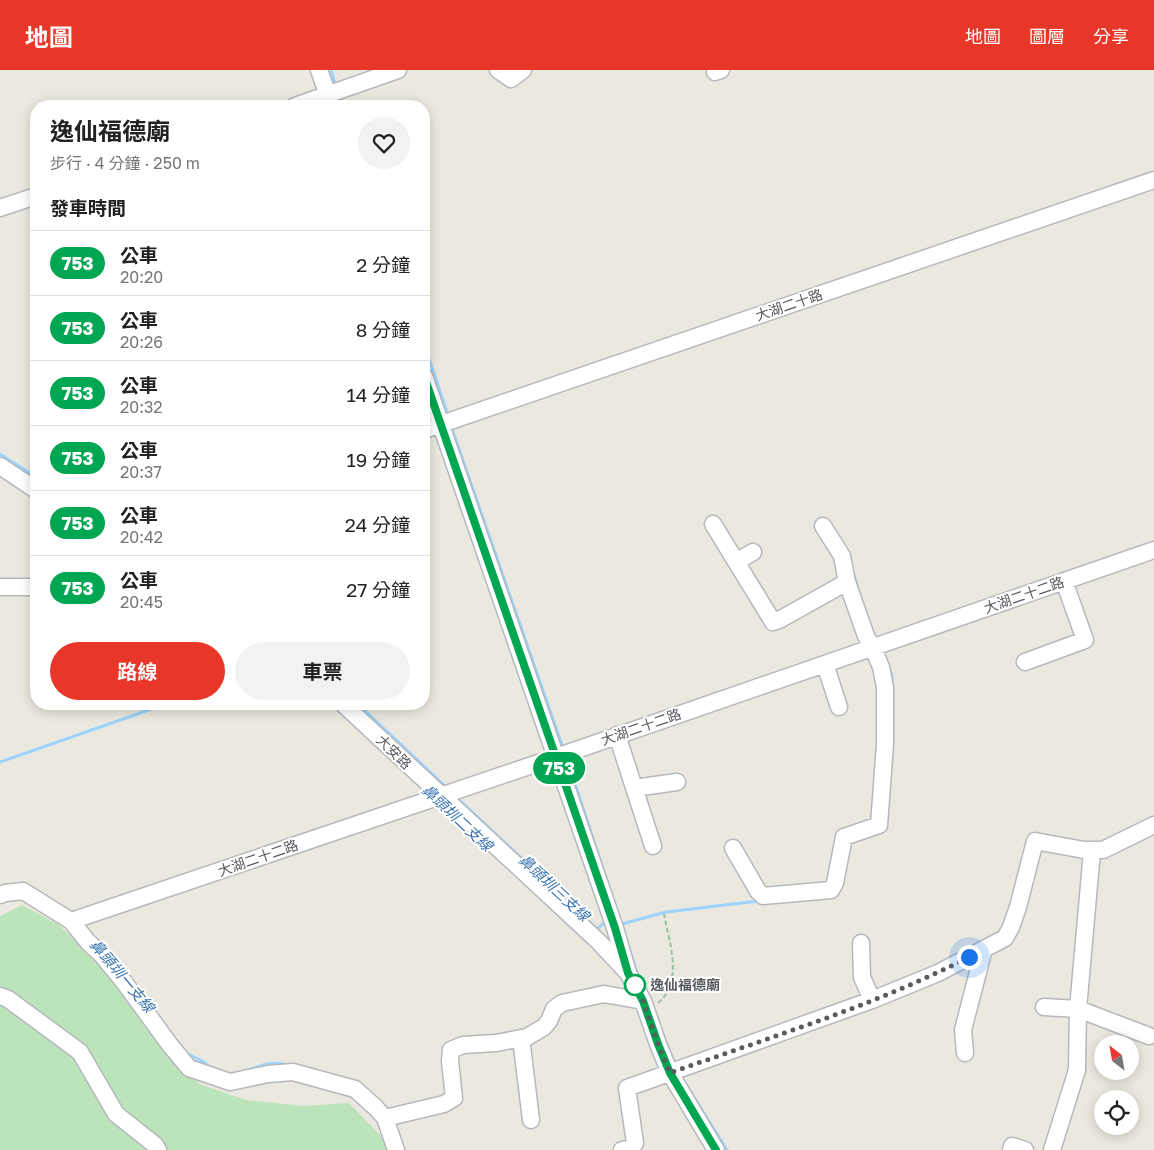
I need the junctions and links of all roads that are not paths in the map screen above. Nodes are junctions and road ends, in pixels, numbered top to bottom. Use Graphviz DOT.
graph roads {
  1 [pos="319,70"];
  2 [pos="398,70"];
  3 [pos="498,70"];
  4 [pos="523,70"];
  5 [pos="330,100"];
  6 [pos="1154,180"];
  7 [pos="30,198"];
  8 [pos="0,208"];
  9 [pos="430,394"];
  10 [pos="440,424"];
  11 [pos="430,428"];
  12 [pos="0,466"];
  13 [pos="30,486"];
  14 [pos="713,524"];
  15 [pos="823,526"];
  16 [pos="1154,550"];
  17 [pos="753,552"];
  18 [pos="736,562"];
  19 [pos="1064,581"];
  20 [pos="847,582"];
  21 [pos="0,587"];
  22 [pos="30,587"];
  23 [pos="873,648"];
  24 [pos="1025,662"];
  25 [pos="825,664"];
  26 [pos="839,708"];
  27 [pos="349,710"];
  28 [pos="617,735"];
  29 [pos="556,757"];
  30 [pos="677,782"];
  31 [pos="634,788"];
  32 [pos="440,796"];
  33 [pos="1154,825"];
  34 [pos="653,846"];
  35 [pos="733,848"];
  36 [pos="1092,851"];
  37 [pos="0,895"];
  38 [pos="71,921"];
  39 [pos="862,943"];
  40 [pos="984,949"];
  41 [pos="628,973"];
  42 [pos="0,996"];
  43 [pos="872,1000"];
  44 [pos="645,1007"];
  45 [pos="1044,1007"];
  46 [pos="1078,1009"];
  47 [pos="1149,1036"];
  48 [pos="521,1038"];
  49 [pos="966,1053"];
  50 [pos="670,1073"];
  51 [pos="385,1118"];
  52 [pos="530,1120"];
  53 [pos="158,1150"];
  54 [pos="396,1150"];
  55 [pos="622,1150"];
  56 [pos="716,1150"];
  57 [pos="1011,1150"];
  58 [pos="1025,1150"];
  59 [pos="1052,1150"];
  1 -- 5 [label="street"];
  2 -- 5 [label="street"];
  3 -- 4 [label="street"];
  6 -- 10 [label="street, 大湖二十路"];
  7 -- 8 [label="street"];
  9 -- 10 [label="street"];
  10 -- 11 [label="street, 大湖二十路"];
  10 -- 29 [label="street"];
  12 -- 13 [label="street"];
  14 -- 18 [label="street"];
  15 -- 20 [label="street"];
  16 -- 19 [label="street, 大湖二十二路"];
  17 -- 18 [label="street"];
  18 -- 20 [label="street"];
  19 -- 23 [label="street, 大湖二十二路"];
  19 -- 24 [label="street"];
  20 -- 23 [label="street"];
  21 -- 22 [label="street"];
  23 -- 25 [label="street, 大湖二十二路"];
  23 -- 35 [label="street"];
  25 -- 26 [label="street"];
  25 -- 28 [label="street, 大湖二十二路"];
  27 -- 32 [label="street, 大安路"];
  28 -- 29 [label="street, 大湖二十二路"];
  28 -- 31 [label="street"];
  29 -- 32 [label="street, 大湖二十二路"];
  29 -- 41 [label="street"];
  30 -- 31 [label="street"];
  31 -- 34 [label="street"];
  32 -- 38 [label="street, 大湖二十二路"];
  32 -- 41 [label="street, 大安路"];
  33 -- 36 [label="street"];
  36 -- 40 [label="street"];
  36 -- 46 [label="street"];
  37 -- 38 [label="street"];
  38 -- 51 [label="street"];
  39 -- 43 [label="street"];
  40 -- 43 [label="street"];
  40 -- 49 [label="street"];
  41 -- 44 [label="street, 大安路"];
  42 -- 53 [label="street"];
  43 -- 50 [label="street"];
  44 -- 48 [label="street"];
  44 -- 50 [label="street, 大安路"];
  45 -- 46 [label="street"];
  46 -- 47 [label="street"];
  46 -- 59 [label="street"];
  48 -- 51 [label="street"];
  48 -- 52 [label="street"];
  50 -- 55 [label="street"];
  50 -- 56 [label="street, 大安路"];
  51 -- 54 [label="street"];
  57 -- 58 [label="street"];
}
